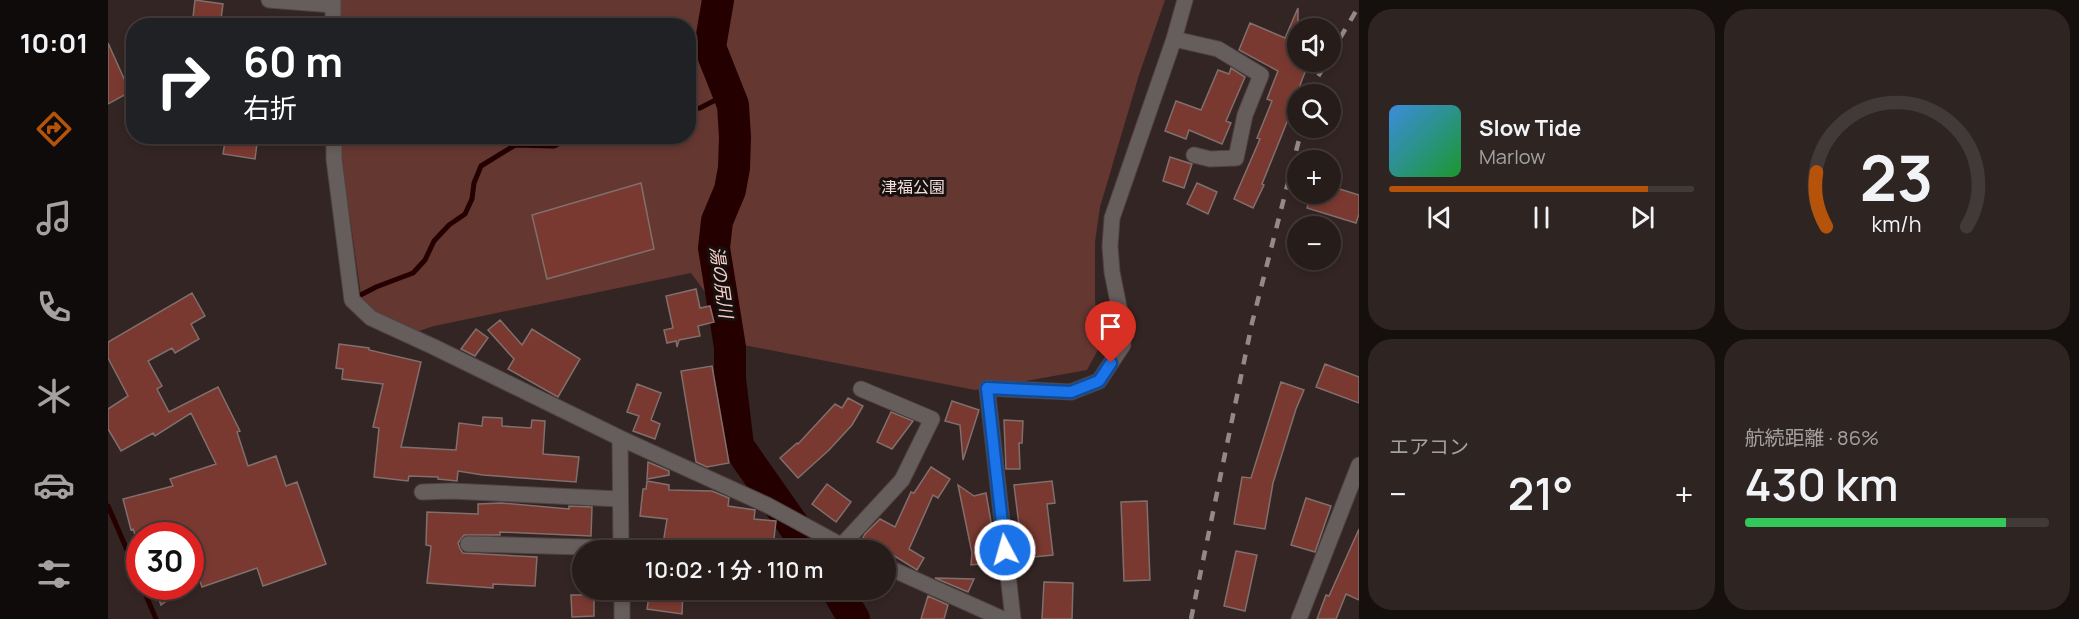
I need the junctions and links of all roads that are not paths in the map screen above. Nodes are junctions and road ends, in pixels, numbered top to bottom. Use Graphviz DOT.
graph roads {
  1 [pos="269,0"];
  2 [pos="1185,0"];
  3 [pos="333,2"];
  4 [pos="333,18"];
  5 [pos="1174,39"];
  6 [pos="334,144"];
  7 [pos="1194,155"];
  8 [pos="861,389"];
  9 [pos="620,438"];
  10 [pos="1359,465"];
  11 [pos="422,492"];
  12 [pos="620,499"];
  13 [pos="621,540"];
  14 [pos="831,540"];
  15 [pos="853,540"];
  16 [pos="468,544"];
  17 [pos="572,547"];
  18 [pos="896,571"];
  19 [pos="622,600"];
  20 [pos="622,619"];
  21 [pos="1003,619"];
  22 [pos="1012,619"];
  23 [pos="1299,619"];
  1 -- 3 [label="street"];
  2 -- 5 [label="street"];
  3 -- 4 [label="street"];
  5 -- 7 [label="street"];
  5 -- 22 [label="street"];
  6 -- 9 [label="street"];
  8 -- 15 [label="street"];
  9 -- 12 [label="street"];
  9 -- 14 [label="street"];
  10 -- 23 [label="street"];
  11 -- 12 [label="street"];
  12 -- 13 [label="street"];
  16 -- 17 [label="street"];
  18 -- 21 [label="street"];
  19 -- 20 [label="street"];
}
